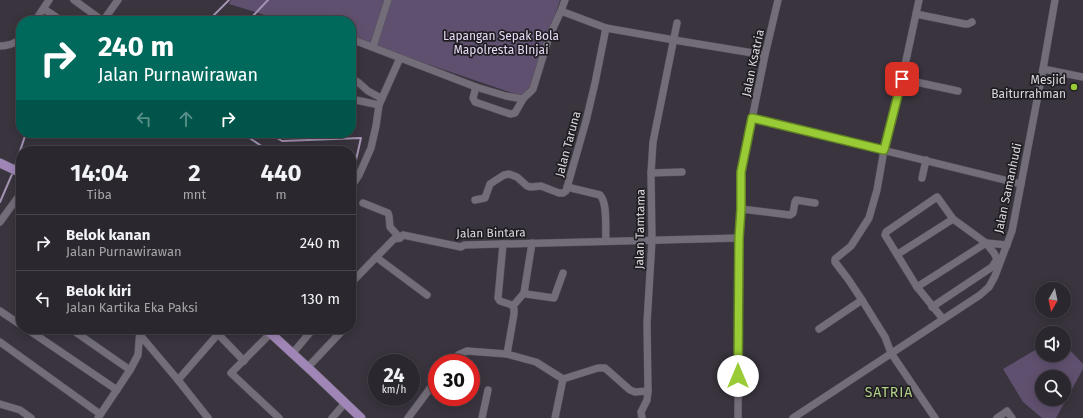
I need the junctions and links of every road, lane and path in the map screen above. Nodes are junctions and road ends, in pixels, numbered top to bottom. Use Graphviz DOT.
graph roads {
  1 [pos="49,0"];
  2 [pos="74,0"];
  3 [pos="118,0"];
  4 [pos="388,0"];
  5 [pos="564,0"];
  6 [pos="778,0"];
  7 [pos="918,0"];
  8 [pos="1055,0"];
  9 [pos="44,9"];
  10 [pos="561,11"];
  11 [pos="916,14"];
  12 [pos="39,16"];
  13 [pos="54,16"];
  14 [pos="96,16"];
  15 [pos="107,16"];
  16 [pos="972,22"];
  17 [pos="677,23"];
  18 [pos="606,28"];
  19 [pos="674,40"];
  20 [pos="356,41"];
  21 [pos="16,43"];
  22 [pos="0,46"];
  23 [pos="373,47"];
  24 [pos="765,55"];
  25 [pos="400,58"];
  26 [pos="1043,69"];
  27 [pos="1083,78"];
  28 [pos="902,79"];
  29 [pos="356,81"];
  30 [pos="476,87"];
  31 [pos="958,91"];
  32 [pos="523,99"];
  33 [pos="356,100"];
  34 [pos="380,102"];
  35 [pos="752,118"];
  36 [pos="884,150"];
  37 [pos="926,160"];
  38 [pos="2,164"];
  39 [pos="16,171"];
  40 [pos="682,172"];
  41 [pos="651,173"];
  42 [pos="922,178"];
  43 [pos="356,180"];
  44 [pos="1021,184"];
  45 [pos="567,187"];
  46 [pos="16,200"];
  47 [pos="476,200"];
  48 [pos="364,203"];
  49 [pos="815,204"];
  50 [pos="741,209"];
  51 [pos="953,219"];
  52 [pos="0,222"];
  53 [pos="400,238"];
  54 [pos="739,238"];
  55 [pos="652,240"];
  56 [pos="606,241"];
  57 [pos="532,243"];
  58 [pos="986,243"];
  59 [pos="503,244"];
  60 [pos="1007,245"];
  61 [pos="898,254"];
  62 [pos="376,257"];
  63 [pos="986,270"];
  64 [pos="563,273"];
  65 [pos="995,276"];
  66 [pos="356,278"];
  67 [pos="918,287"];
  68 [pos="524,293"];
  69 [pos="427,295"];
  70 [pos="862,300"];
  71 [pos="513,306"];
  72 [pos="932,307"];
  73 [pos="0,311"];
  74 [pos="943,319"];
  75 [pos="16,322"];
  76 [pos="819,329"];
  77 [pos="33,334"];
  78 [pos="78,334"];
  79 [pos="140,334"];
  80 [pos="142,334"];
  81 [pos="218,334"];
  82 [pos="266,334"];
  83 [pos="272,334"];
  84 [pos="308,334"];
  85 [pos="339,334"];
  86 [pos="0,342"];
  87 [pos="891,353"];
  88 [pos="292,354"];
  89 [pos="458,354"];
  90 [pos="507,354"];
  91 [pos="244,361"];
  92 [pos="308,367"];
  93 [pos="130,370"];
  94 [pos="563,379"];
  95 [pos="178,380"];
  96 [pos="117,390"];
  97 [pos="488,390"];
  98 [pos="428,391"];
  99 [pos="648,391"];
  100 [pos="345,403"];
  101 [pos="0,404"];
  102 [pos="99,416"];
  103 [pos="31,418"];
  104 [pos="208,418"];
  105 [pos="279,418"];
  106 [pos="332,418"];
  107 [pos="361,418"];
  108 [pos="408,418"];
  109 [pos="482,418"];
  110 [pos="555,418"];
  111 [pos="642,418"];
  112 [pos="738,418"];
  113 [pos="793,418"];
  114 [pos="934,418"];
  115 [pos="997,418"];
  116 [pos="1012,418"];
  1 -- 9 [label="street"];
  2 -- 14 [label="street"];
  3 -- 15 [label="street"];
  4 -- 23 [label="street"];
  5 -- 10 [label="street"];
  6 -- 24 [label="street, Jalan Ksatria"];
  7 -- 11 [label="street"];
  8 -- 26 [label="street, Jalan Samanhudi"];
  9 -- 12 [label="street"];
  9 -- 13 [label="street"];
  10 -- 18 [label="street"];
  10 -- 32 [label="street"];
  11 -- 16 [label="street"];
  11 -- 28 [label="street"];
  17 -- 19 [label="street, Jalan Tamtama"];
  18 -- 19 [label="street"];
  18 -- 45 [label="street, Jalan Taruna"];
  19 -- 24 [label="street"];
  19 -- 41 [label="street, Jalan Tamtama"];
  20 -- 23 [label="street"];
  21 -- 22 [label="street"];
  23 -- 25 [label="street"];
  24 -- 35 [label="street, Jalan Ksatria"];
  25 -- 30 [label="street"];
  25 -- 34 [label="street"];
  26 -- 27 [label="street"];
  26 -- 44 [label="street, Jalan Samanhudi"];
  28 -- 31 [label="street"];
  28 -- 36 [label="street"];
  29 -- 34 [label="street"];
  30 -- 32 [label="street"];
  30 -- 32 [label="street"];
  33 -- 34 [label="street"];
  34 -- 43 [label="street"];
  35 -- 36 [label="street"];
  35 -- 50 [label="street, Jalan Ksatria"];
  36 -- 37 [label="street"];
  36 -- 70 [label="street"];
  37 -- 42 [label="street"];
  37 -- 44 [label="street"];
  38 -- 39 [label="main road"];
  40 -- 41 [label="street"];
  41 -- 55 [label="street, Jalan Tamtama"];
  44 -- 60 [label="street, Jalan Samanhudi"];
  45 -- 47 [label="street"];
  45 -- 56 [label="street, Jalan Taruna"];
  46 -- 52 [label="street"];
  48 -- 53 [label="street"];
  49 -- 50 [label="street"];
  50 -- 54 [label="street, Jalan Ksatria"];
  51 -- 58 [label="street"];
  51 -- 61 [label="street"];
  51 -- 61 [label="street"];
  53 -- 59 [label="street, Jalan Bintara"];
  53 -- 62 [label="street"];
  54 -- 55 [label="street, Jalan Bintara"];
  54 -- 112 [label="street, Jalan Ksatria"];
  55 -- 56 [label="street, Jalan Bintara"];
  55 -- 99 [label="street, Jalan Tamtama"];
  56 -- 57 [label="street, Jalan Bintara"];
  57 -- 59 [label="street, Jalan Bintara"];
  57 -- 68 [label="street"];
  58 -- 60 [label="street"];
  58 -- 63 [label="street"];
  58 -- 67 [label="street"];
  59 -- 71 [label="street"];
  60 -- 65 [label="street, Jalan Samanhudi"];
  61 -- 67 [label="street"];
  62 -- 66 [label="street"];
  62 -- 69 [label="street"];
  63 -- 65 [label="street"];
  63 -- 72 [label="street"];
  64 -- 68 [label="street"];
  65 -- 74 [label="street, Jalan Samanhudi"];
  67 -- 72 [label="street"];
  68 -- 71 [label="street"];
  70 -- 76 [label="street"];
  70 -- 87 [label="street"];
  71 -- 90 [label="street"];
  72 -- 74 [label="street"];
  73 -- 75 [label="street"];
  74 -- 87 [label="street, Jalan Samanhudi"];
  77 -- 96 [label="street"];
  78 -- 93 [label="street"];
  79 -- 93 [label="street"];
  80 -- 95 [label="street"];
  81 -- 91 [label="street"];
  81 -- 95 [label="street"];
  82 -- 91 [label="street"];
  83 -- 88 [label="main road"];
  84 -- 88 [label="street"];
  85 -- 92 [label="street"];
  86 -- 102 [label="street"];
  87 -- 113 [label="street, Jalan Samanhudi"];
  87 -- 114 [label="street"];
  88 -- 92 [label="main road"];
  89 -- 90 [label="street"];
  90 -- 94 [label="street"];
  91 -- 105 [label="street"];
  92 -- 100 [label="main road"];
  93 -- 96 [label="street"];
  94 -- 99 [label="street"];
  94 -- 110 [label="street"];
  95 -- 104 [label="street"];
  96 -- 102 [label="street"];
  97 -- 109 [label="street"];
  98 -- 108 [label="street"];
  99 -- 111 [label="street, Jalan Tamtama"];
  100 -- 106 [label="street"];
  100 -- 107 [label="main road"];
  101 -- 103 [label="street"];
  115 -- 116 [label="street"];
}
